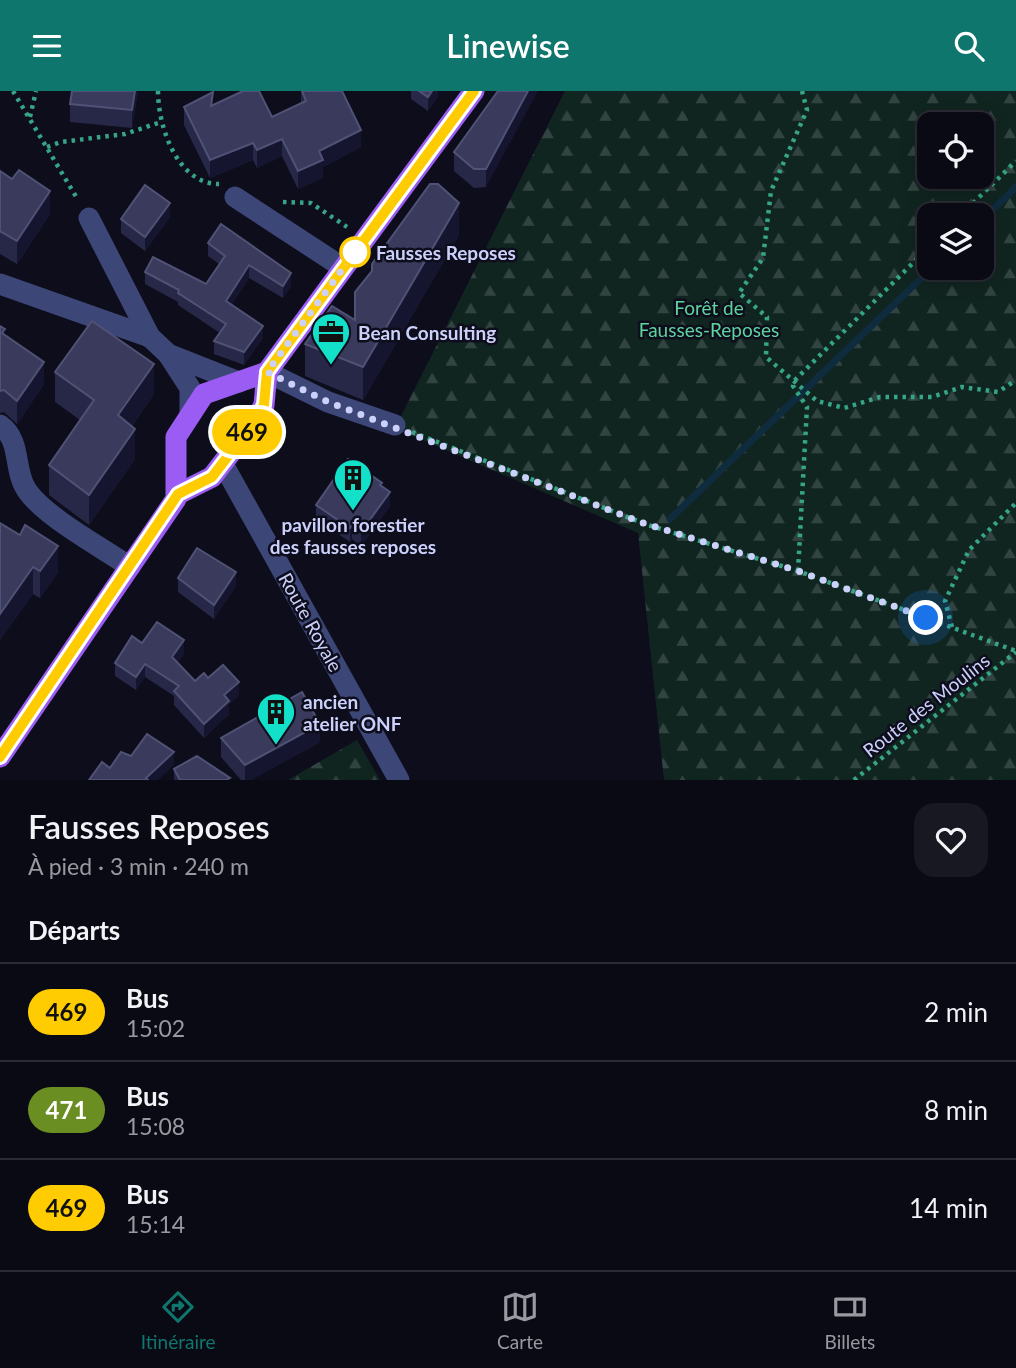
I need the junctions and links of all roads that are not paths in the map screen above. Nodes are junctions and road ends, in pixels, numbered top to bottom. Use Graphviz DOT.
graph roads {
  1 [pos="474,91"];
  2 [pos="235,197"];
  3 [pos="89,218"];
  4 [pos="342,267"];
  5 [pos="0,284"];
  6 [pos="150,337"];
  7 [pos="168,354"];
  8 [pos="267,372"];
  9 [pos="239,382"];
  10 [pos="190,414"];
  11 [pos="0,425"];
  12 [pos="395,425"];
  13 [pos="223,464"];
  14 [pos="178,494"];
  15 [pos="130,567"];
  16 [pos="0,757"];
  17 [pos="399,780"];
  1 -- 4 [label="main road"];
  2 -- 4 [label="street"];
  3 -- 6 [label="street"];
  4 -- 8 [label="main road"];
  5 -- 6 [label="street"];
  6 -- 7 [label="street"];
  7 -- 9 [label="street"];
  7 -- 10 [label="street"];
  8 -- 9 [label="main road"];
  8 -- 12 [label="street"];
  8 -- 13 [label="main road"];
  9 -- 10 [label="main road"];
  10 -- 14 [label="main road"];
  11 -- 15 [label="street"];
  13 -- 14 [label="main road"];
  13 -- 17 [label="street, Route Royale"];
  14 -- 15 [label="main road"];
  15 -- 16 [label="main road"];
}
